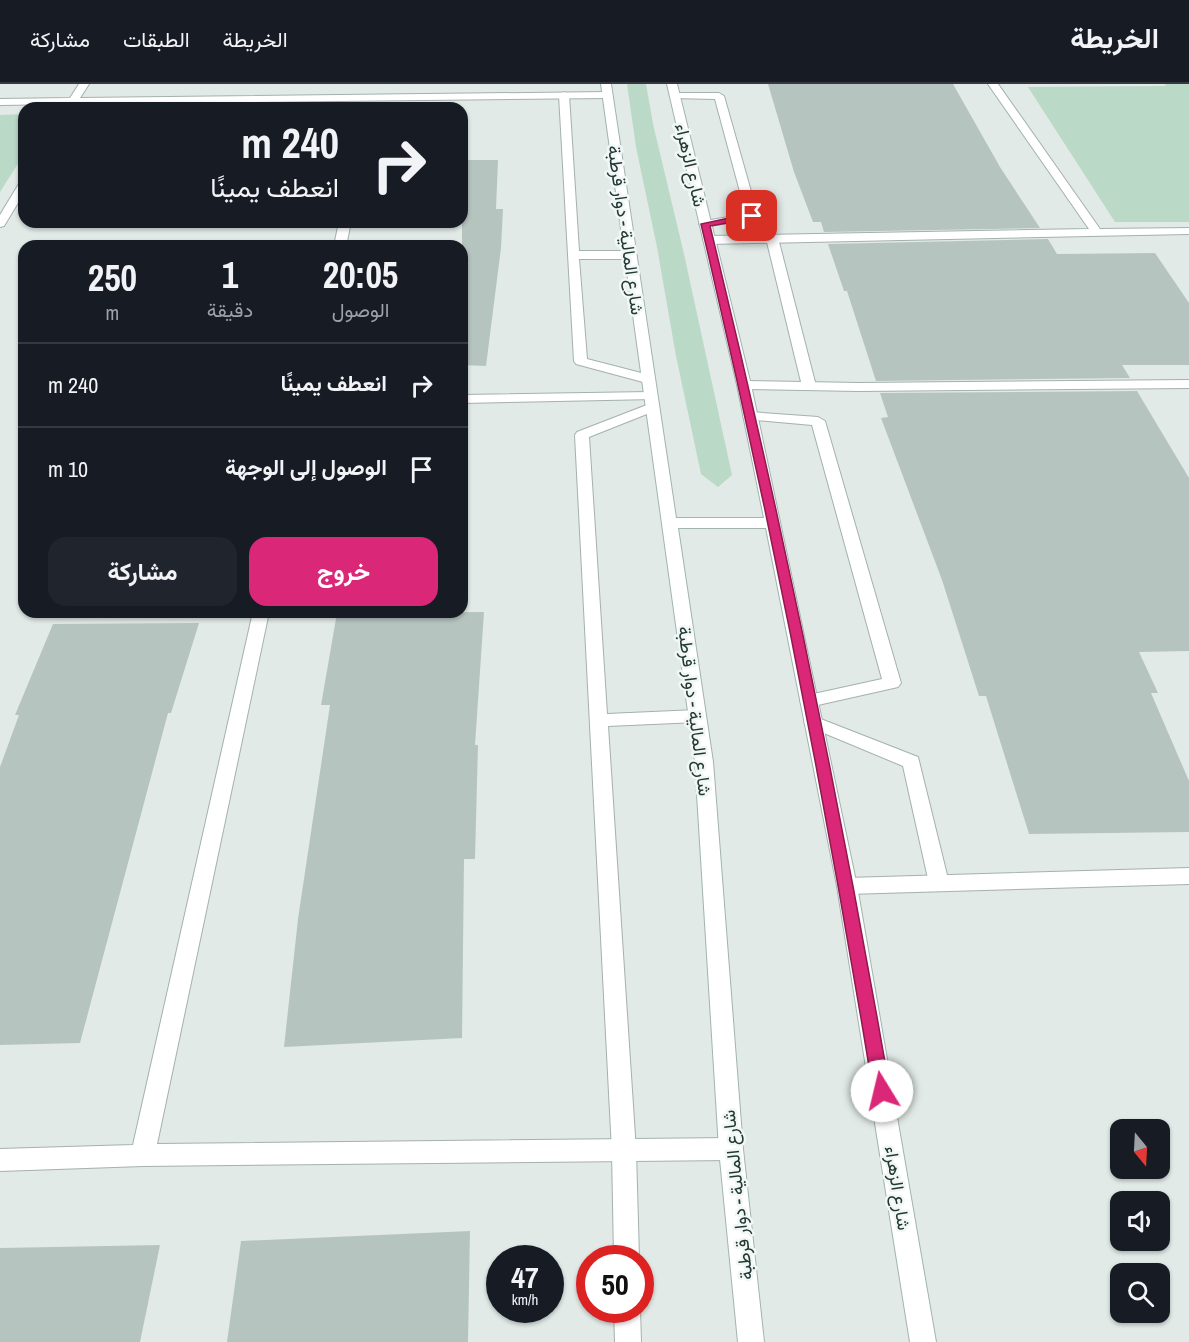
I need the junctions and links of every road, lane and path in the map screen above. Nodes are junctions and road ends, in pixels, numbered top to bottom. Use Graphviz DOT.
graph roads {
  1 [pos="84,84"];
  2 [pos="715,84"];
  3 [pos="993,84"];
  4 [pos="606,89"];
  5 [pos="673,90"];
  6 [pos="564,95"];
  7 [pos="719,96"];
  8 [pos="0,102"];
  9 [pos="72,102"];
  10 [pos="395,102"];
  11 [pos="18,103"];
  12 [pos="18,194"];
  13 [pos="0,224"];
  14 [pos="1189,231"];
  15 [pos="707,232"];
  16 [pos="1097,232"];
  17 [pos="772,238"];
  18 [pos="573,255"];
  19 [pos="630,255"];
  20 [pos="1189,384"];
  21 [pos="744,385"];
  22 [pos="809,386"];
  23 [pos="650,394"];
  24 [pos="468,399"];
  25 [pos="750,416"];
  26 [pos="669,523"];
  27 [pos="772,523"];
  28 [pos="260,618"];
  29 [pos="809,700"];
  30 [pos="696,716"];
  31 [pos="598,720"];
  32 [pos="813,722"];
  33 [pos="1189,876"];
  34 [pos="939,884"];
  35 [pos="847,886"];
  36 [pos="731,1149"];
  37 [pos="624,1151"];
  38 [pos="143,1155"];
  39 [pos="0,1160"];
  40 [pos="626,1245"];
  41 [pos="627,1323"];
  42 [pos="628,1342"];
  43 [pos="751,1342"];
  44 [pos="924,1342"];
  1 -- 9 [label="street"];
  2 -- 7 [label="street"];
  3 -- 16 [label="street"];
  4 -- 6 [label="street"];
  4 -- 19 [label="street, شارع المالية - دوار قرطبة"];
  5 -- 7 [label="street"];
  5 -- 15 [label="street, شارع الزهراء"];
  6 -- 10 [label="street"];
  6 -- 18 [label="street"];
  7 -- 15 [label="street"];
  8 -- 11 [label="street"];
  12 -- 13 [label="street"];
  14 -- 16 [label="street"];
  15 -- 17 [label="street"];
  15 -- 21 [label="street, شارع الزهراء"];
  16 -- 17 [label="street"];
  17 -- 22 [label="street"];
  18 -- 19 [label="street"];
  18 -- 23 [label="street"];
  19 -- 23 [label="street, شارع المالية - دوار قرطبة"];
  20 -- 22 [label="street"];
  21 -- 22 [label="street"];
  21 -- 25 [label="street, شارع الزهراء"];
  23 -- 24 [label="street"];
  23 -- 26 [label="street, شارع المالية - دوار قرطبة"];
  23 -- 31 [label="street"];
  25 -- 27 [label="street, شارع الزهراء"];
  25 -- 29 [label="street"];
  26 -- 27 [label="street"];
  26 -- 30 [label="street, شارع المالية - دوار قرطبة"];
  27 -- 29 [label="street, شارع الزهراء"];
  28 -- 38 [label="street"];
  29 -- 32 [label="street, شارع الزهراء"];
  30 -- 31 [label="street"];
  30 -- 36 [label="street, شارع المالية - دوار قرطبة"];
  31 -- 37 [label="street"];
  32 -- 34 [label="street"];
  32 -- 35 [label="street, شارع الزهراء"];
  33 -- 34 [label="street"];
  34 -- 35 [label="street"];
  35 -- 44 [label="street, شارع الزهراء"];
  36 -- 37 [label="street"];
  36 -- 43 [label="street, شارع المالية - دوار قرطبة"];
  37 -- 38 [label="street"];
  37 -- 40 [label="street"];
  38 -- 39 [label="street"];
  41 -- 42 [label="street"];
}
